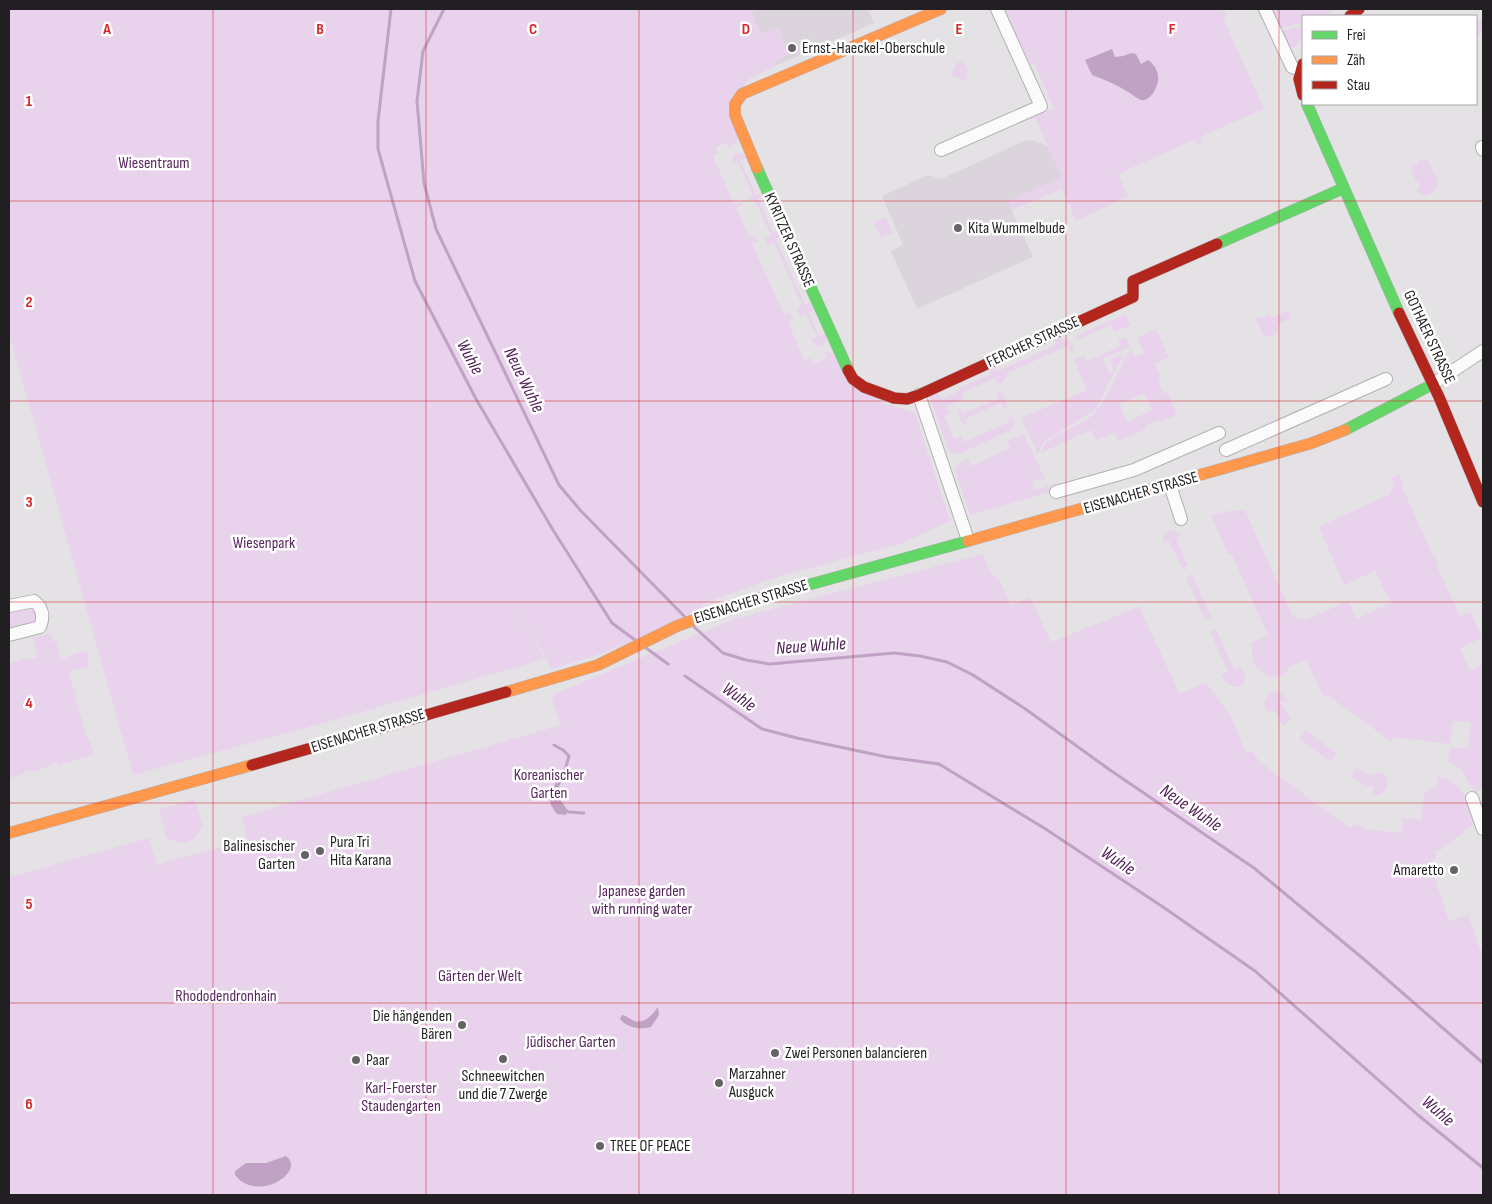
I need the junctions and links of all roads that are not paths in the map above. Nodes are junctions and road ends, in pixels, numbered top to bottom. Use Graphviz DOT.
graph roads {
  1 [pos="941,9"];
  2 [pos="998,9"];
  3 [pos="1265,9"];
  4 [pos="1301,67"];
  5 [pos="1302,92"];
  6 [pos="1307,105"];
  7 [pos="941,150"];
  8 [pos="1344,188"];
  9 [pos="1483,351"];
  10 [pos="1386,379"];
  11 [pos="1433,384"];
  12 [pos="919,395"];
  13 [pos="1219,433"];
  14 [pos="1226,450"];
  15 [pos="1170,484"];
  16 [pos="1056,492"];
  17 [pos="1483,502"];
  18 [pos="1182,520"];
  19 [pos="968,540"];
  20 [pos="9,606"];
  21 [pos="9,635"];
  22 [pos="1472,798"];
  23 [pos="1483,829"];
  24 [pos="9,833"];
  1 -- 12 [label="street, KYRITZER STRASSE"];
  2 -- 7 [label="street"];
  3 -- 4 [label="street"];
  4 -- 5 [label="street"];
  6 -- 8 [label="street, GOTHAER STRASSE"];
  8 -- 11 [label="street, GOTHAER STRASSE"];
  8 -- 12 [label="street, FERCHER STRASSE"];
  9 -- 11 [label="street, EISENACHER STRASSE"];
  10 -- 14 [label="street"];
  11 -- 15 [label="street, EISENACHER STRASSE"];
  11 -- 17 [label="street, GOTHAER STRASSE"];
  12 -- 19 [label="street"];
  13 -- 16 [label="street, EISENACHER STRASSE"];
  15 -- 18 [label="street"];
  15 -- 19 [label="street, EISENACHER STRASSE"];
  19 -- 24 [label="street, EISENACHER STRASSE"];
  20 -- 21 [label="street"];
  22 -- 23 [label="street"];
}
